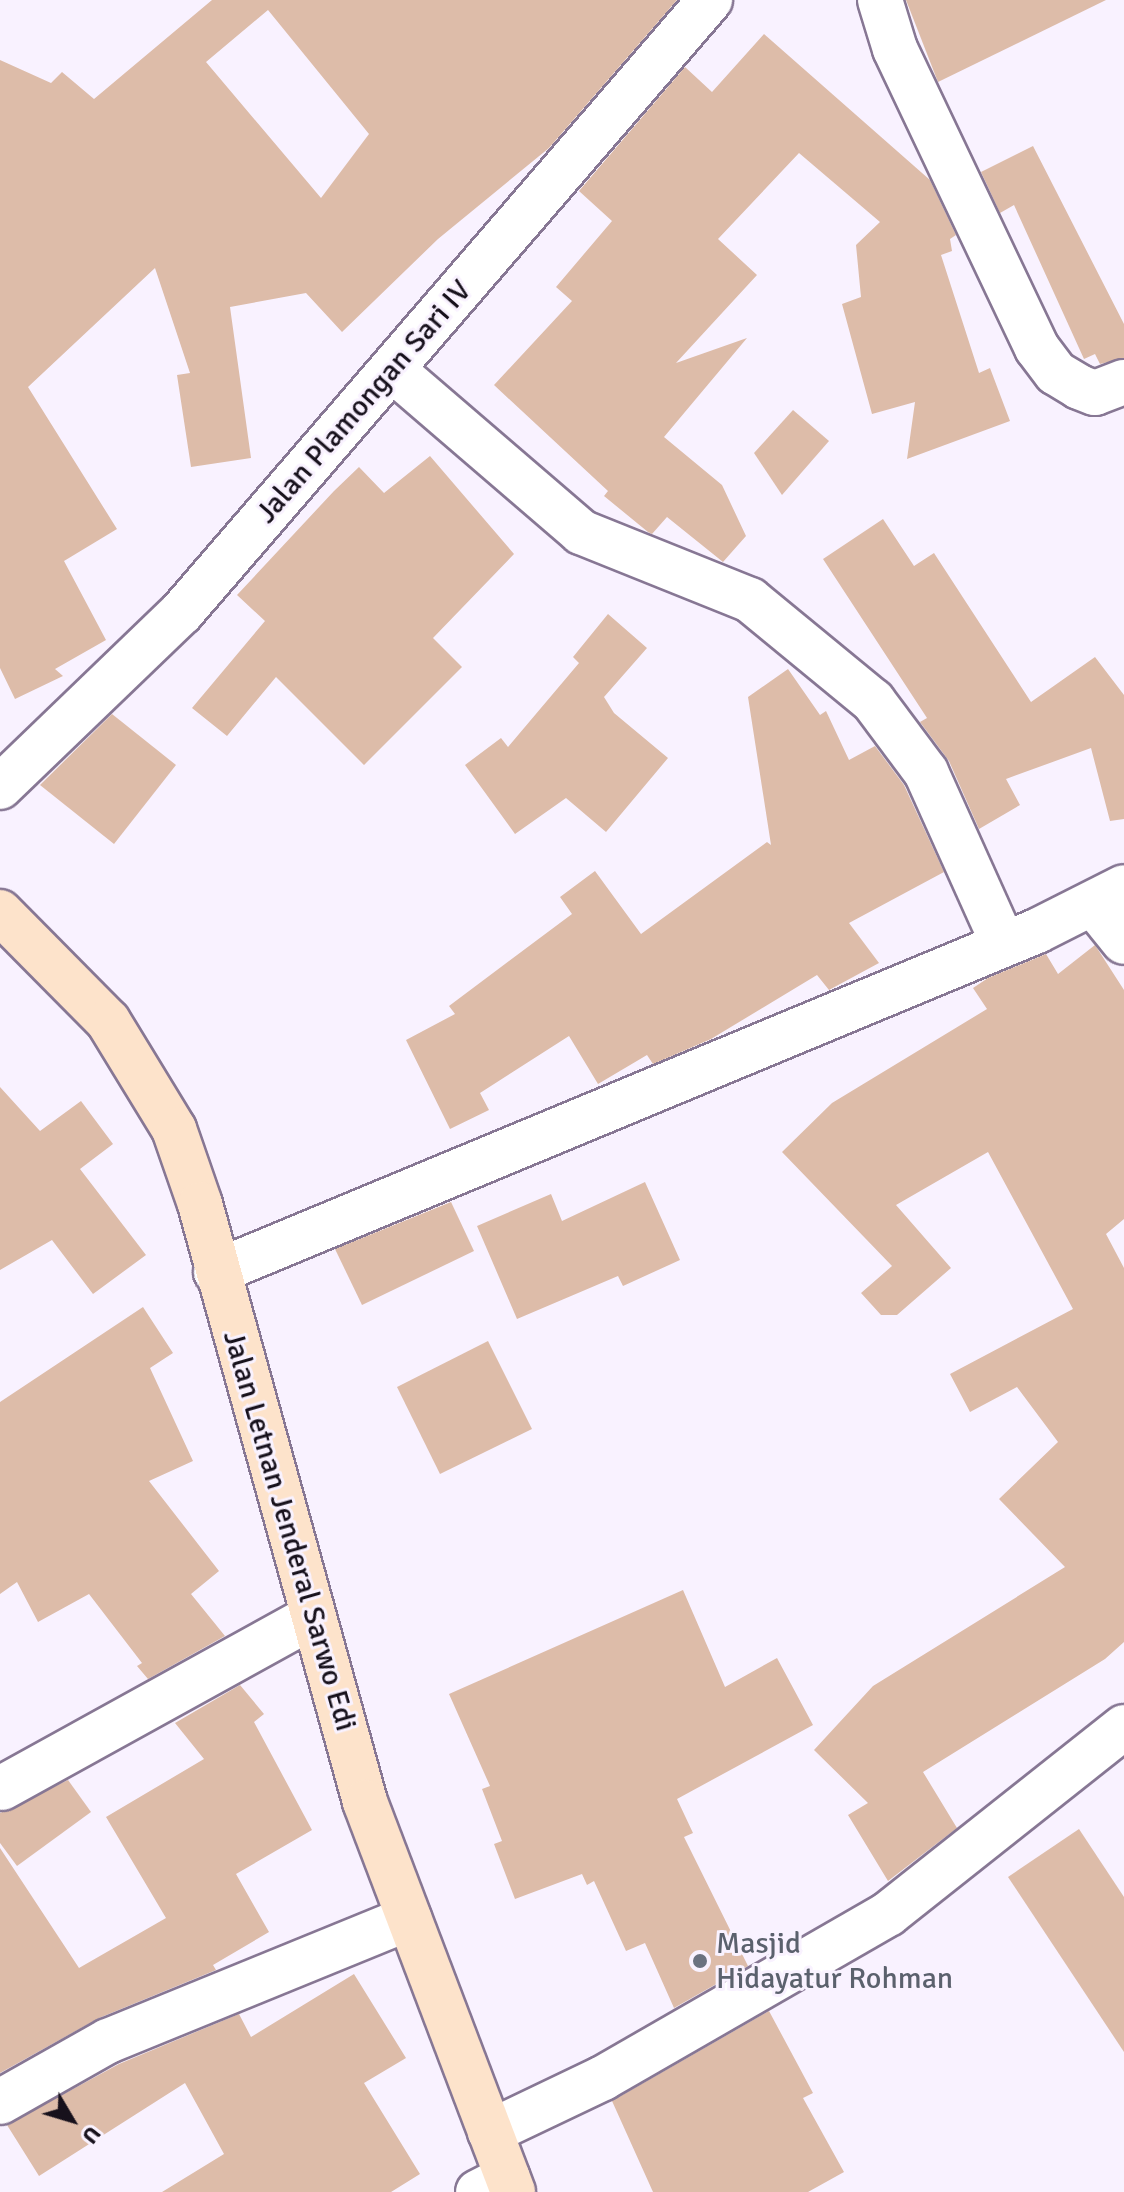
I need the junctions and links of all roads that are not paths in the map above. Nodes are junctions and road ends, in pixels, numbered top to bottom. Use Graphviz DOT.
graph roads {
  1 [pos="710,0"];
  2 [pos="880,0"];
  3 [pos="394,371"];
  4 [pos="1124,382"];
  5 [pos="0,787"];
  6 [pos="1109,897"];
  7 [pos="0,912"];
  8 [pos="1124,942"];
  9 [pos="1003,943"];
  10 [pos="216,1272"];
  11 [pos="313,1616"];
  12 [pos="1124,1727"];
  13 [pos="2,1788"];
  14 [pos="409,1918"];
  15 [pos="0,2102"];
  16 [pos="490,2132"];
  17 [pos="500,2187"];
  1 -- 3 [label="street, Jalan Plamongan Sari IV"];
  2 -- 4 [label="street"];
  3 -- 5 [label="street, Jalan Plamongan Sari IV"];
  3 -- 9 [label="street"];
  6 -- 8 [label="street"];
  6 -- 9 [label="street"];
  7 -- 10 [label="main road, Jalan Letnan Jenderal Sarwo Edi"];
  9 -- 10 [label="street"];
  10 -- 11 [label="main road, Jalan Letnan Jenderal Sarwo Edi"];
  11 -- 13 [label="street"];
  11 -- 14 [label="main road, Jalan Letnan Jenderal Sarwo Edi"];
  12 -- 16 [label="street"];
  14 -- 15 [label="street"];
  14 -- 16 [label="main road, Jalan Letnan Jenderal Sarwo Edi"];
  16 -- 17 [label="main road, Jalan Letnan Jenderal Sarwo Edi"];
}
